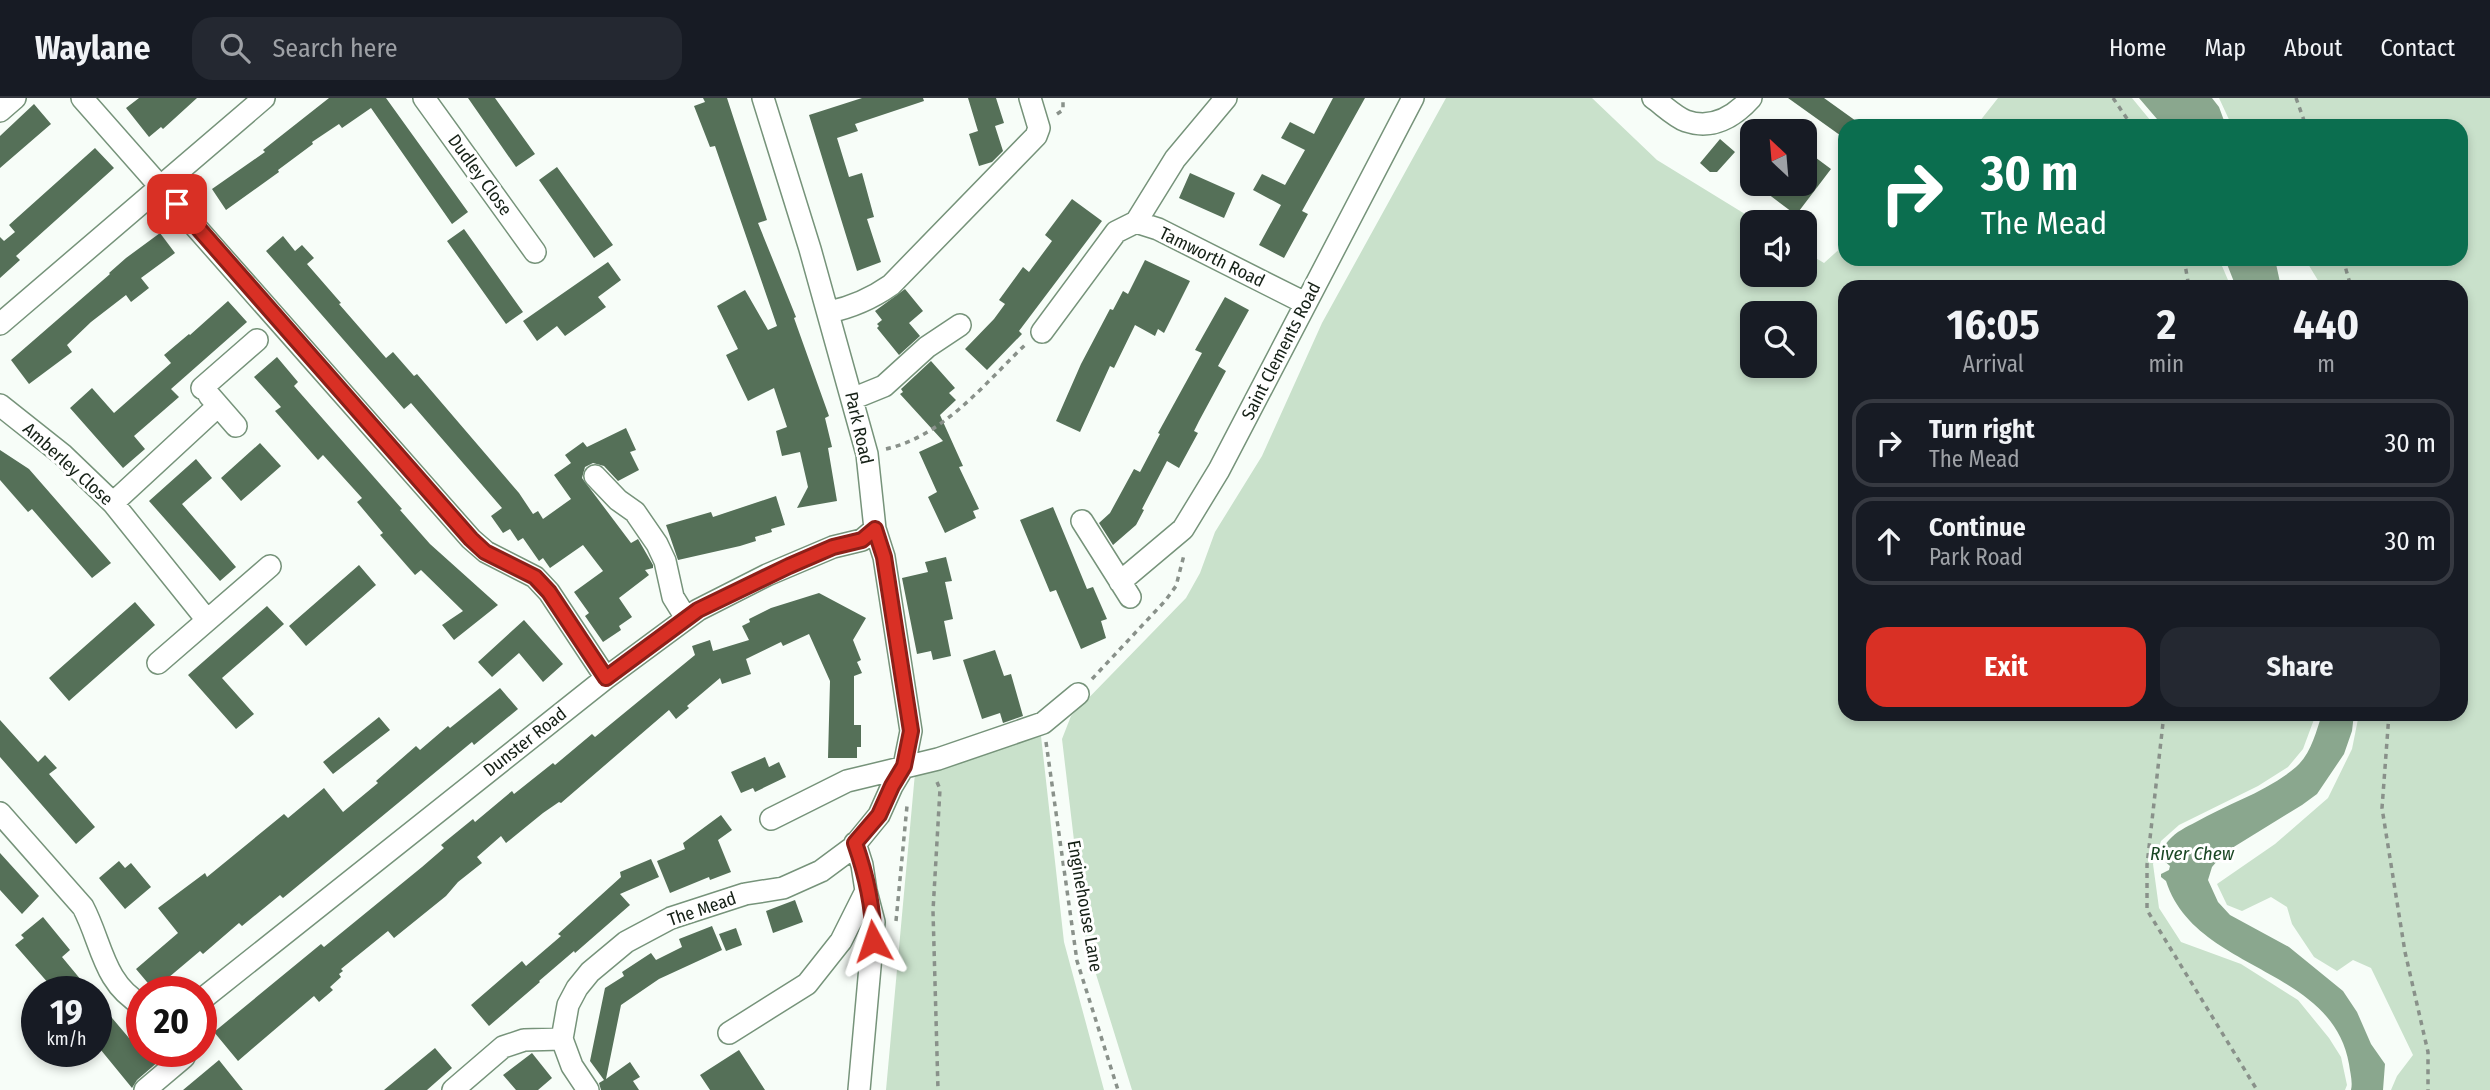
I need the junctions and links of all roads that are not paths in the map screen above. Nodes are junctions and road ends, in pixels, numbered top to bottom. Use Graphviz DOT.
graph roads {
  1 [pos="15,98"];
  2 [pos="82,98"];
  3 [pos="264,98"];
  4 [pos="424,98"];
  5 [pos="762,98"];
  6 [pos="1030,98"];
  7 [pos="1226,98"];
  8 [pos="1413,98"];
  9 [pos="1653,98"];
  10 [pos="1751,98"];
  11 [pos="0,111"];
  12 [pos="161,185"];
  13 [pos="1136,222"];
  14 [pos="535,252"];
  15 [pos="1305,303"];
  16 [pos="829,312"];
  17 [pos="0,324"];
  18 [pos="960,325"];
  19 [pos="1042,332"];
  20 [pos="257,340"];
  21 [pos="852,398"];
  22 [pos="0,405"];
  23 [pos="218,406"];
  24 [pos="236,426"];
  25 [pos="595,476"];
  26 [pos="113,503"];
  27 [pos="1082,521"];
  28 [pos="875,529"];
  29 [pos="270,566"];
  30 [pos="686,618"];
  31 [pos="207,621"];
  32 [pos="158,663"];
  33 [pos="606,678"];
  34 [pos="1079,694"];
  35 [pos="904,766"];
  36 [pos="0,813"];
  37 [pos="771,819"];
  38 [pos="855,843"];
  39 [pos="866,891"];
  40 [pos="217,987"];
  41 [pos="126,996"];
  42 [pos="729,1033"];
  43 [pos="562,1040"];
  44 [pos="172,1067"];
  45 [pos="145,1090"];
  46 [pos="453,1090"];
  47 [pos="588,1090"];
  48 [pos="859,1090"];
  1 -- 11 [label="street"];
  2 -- 12 [label="street"];
  3 -- 12 [label="street"];
  4 -- 14 [label="street, Dudley Close"];
  5 -- 16 [label="street, Park Road"];
  6 -- 16 [label="street"];
  7 -- 13 [label="street"];
  8 -- 15 [label="street, Saint Clements Road"];
  9 -- 10 [label="street"];
  12 -- 17 [label="street"];
  12 -- 33 [label="street"];
  13 -- 15 [label="street, Tamworth Road"];
  13 -- 19 [label="street"];
  15 -- 27 [label="street, Saint Clements Road"];
  16 -- 21 [label="street, Park Road"];
  18 -- 21 [label="street"];
  20 -- 23 [label="street"];
  21 -- 28 [label="street, Park Road"];
  22 -- 26 [label="street, Amberley Close"];
  23 -- 24 [label="street"];
  23 -- 26 [label="street"];
  25 -- 30 [label="street"];
  26 -- 31 [label="street, Amberley Close"];
  28 -- 30 [label="street, Dunster Road"];
  28 -- 35 [label="street, Park Road"];
  29 -- 31 [label="street"];
  30 -- 33 [label="street, Dunster Road"];
  31 -- 32 [label="street"];
  33 -- 40 [label="street, Dunster Road"];
  34 -- 35 [label="street"];
  35 -- 37 [label="street"];
  35 -- 38 [label="street, The Mead"];
  36 -- 41 [label="street"];
  38 -- 39 [label="street"];
  38 -- 43 [label="street, The Mead"];
  39 -- 42 [label="street"];
  39 -- 48 [label="street"];
  43 -- 46 [label="street"];
  43 -- 47 [label="street"];
  44 -- 45 [label="street"];
}
